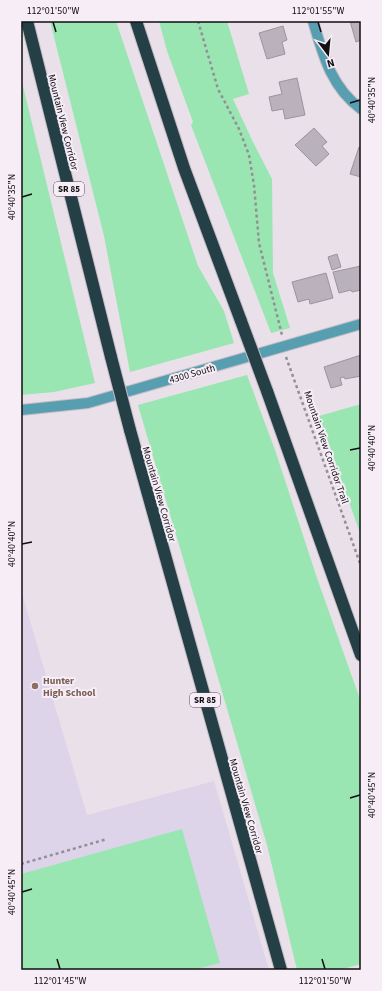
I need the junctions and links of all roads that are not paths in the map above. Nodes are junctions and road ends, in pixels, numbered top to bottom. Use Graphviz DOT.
graph roads {
  1 [pos="27,21"];
  2 [pos="136,21"];
  3 [pos="313,21"];
  4 [pos="361,109"];
  5 [pos="361,324"];
  6 [pos="21,410"];
  7 [pos="361,655"];
  8 [pos="281,970"];
  1 -- 8 [label="highway, Mountain View Corridor / SR 85, bridge"];
  2 -- 7 [label="highway, bridge"];
  3 -- 4 [label="street"];
  5 -- 6 [label="street, 4300 South"];
}
